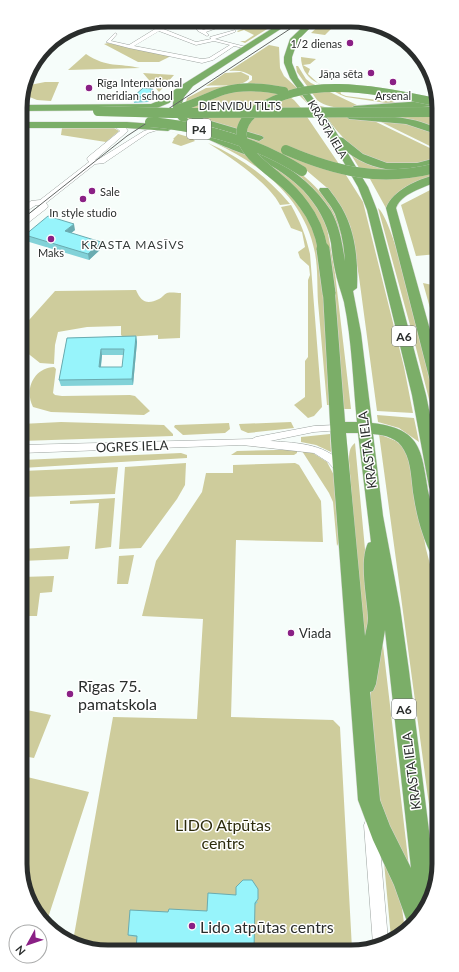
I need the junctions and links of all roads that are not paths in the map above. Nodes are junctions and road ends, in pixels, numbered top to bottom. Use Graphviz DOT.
graph roads {
  1 [pos="155,27"];
  2 [pos="199,27"];
  3 [pos="217,27"];
  4 [pos="280,27"];
  5 [pos="307,27"];
  6 [pos="158,29"];
  7 [pos="233,31"];
  8 [pos="202,32"];
  9 [pos="115,34"];
  10 [pos="213,39"];
  11 [pos="270,42"];
  12 [pos="196,44"];
  13 [pos="233,45"];
  14 [pos="250,46"];
  15 [pos="283,46"];
  16 [pos="129,47"];
  17 [pos="189,48"];
  18 [pos="183,52"];
  19 [pos="221,53"];
  20 [pos="177,55"];
  21 [pos="233,57"];
  22 [pos="288,57"];
  23 [pos="189,86"];
  24 [pos="302,87"];
  25 [pos="431,102"];
  26 [pos="432,103"];
  27 [pos="108,107"];
  28 [pos="27,108"];
  29 [pos="27,108"];
  30 [pos="98,111"];
  31 [pos="432,112"];
  32 [pos="432,116"];
  33 [pos="350,117"];
  34 [pos="27,119"];
  35 [pos="90,122"];
  36 [pos="27,125"];
  37 [pos="116,125"];
  38 [pos="164,127"];
  39 [pos="328,128"];
  40 [pos="432,129"];
  41 [pos="222,141"];
  42 [pos="93,162"];
  43 [pos="431,163"];
  44 [pos="350,167"];
  45 [pos="432,169"];
  46 [pos="432,180"];
  47 [pos="363,186"];
  48 [pos="42,202"];
  49 [pos="27,209"];
  50 [pos="27,219"];
  51 [pos="399,239"];
  52 [pos="350,304"];
  53 [pos="432,362"];
  54 [pos="338,428"];
  55 [pos="365,428"];
  56 [pos="242,442"];
  57 [pos="27,449"];
  58 [pos="432,461"];
  59 [pos="342,472"];
  60 [pos="375,517"];
  61 [pos="432,532"];
  62 [pos="361,708"];
  63 [pos="369,800"];
  64 [pos="425,896"];
  65 [pos="415,912"];
  66 [pos="381,939"];
  1 -- 6 [label="street"];
  2 -- 8 [label="street"];
  3 -- 8 [label="street"];
  4 -- 14 [label="highway, A6"];
  5 -- 22 [label="highway"];
  6 -- 12 [label="street"];
  6 -- 16 [label="street"];
  7 -- 10 [label="street"];
  8 -- 10 [label="street"];
  9 -- 16 [label="street"];
  10 -- 12 [label="street"];
  10 -- 13 [label="street"];
  11 -- 14 [label="highway, A6"];
  12 -- 17 [label="street"];
  13 -- 14 [label="street"];
  13 -- 19 [label="street"];
  14 -- 21 [label="highway, A6"];
  15 -- 22 [label="highway, A6"];
  16 -- 20 [label="street"];
  18 -- 20 [label="street"];
  19 -- 20 [label="street"];
  19 -- 21 [label="street"];
  21 -- 23 [label="highway, A6"];
  22 -- 24 [label="highway, KRASTA IELA / A6"];
  23 -- 27 [label="highway"];
  23 -- 41 [label="highway, KRASTA IELA / A6"];
  23 -- 45 [label="highway, bridge"];
  24 -- 26 [label="highway"];
  24 -- 39 [label="highway, KRASTA IELA / A6"];
  25 -- 54 [label="highway, bridge"];
  27 -- 28 [label="highway"];
  27 -- 35 [label="highway"];
  29 -- 30 [label="highway, DIENVIDU TILTS / P4"];
  30 -- 31 [label="highway, DIENVIDU TILTS, bridge"];
  30 -- 44 [label="highway, P4, bridge"];
  32 -- 33 [label="highway, DIENVIDU TILTS"];
  33 -- 35 [label="highway, DIENVIDU TILTS"];
  33 -- 40 [label="highway"];
  34 -- 35 [label="highway, DIENVIDU TILTS / P4"];
  35 -- 36 [label="highway"];
  35 -- 37 [label="highway"];
  35 -- 52 [label="highway, P4, bridge"];
  37 -- 38 [label="highway"];
  37 -- 42 [label="street"];
  38 -- 41 [label="highway"];
  38 -- 42 [label="street"];
  39 -- 43 [label="highway"];
  39 -- 44 [label="highway, KRASTA IELA / A6"];
  41 -- 52 [label="highway, KRASTA IELA / A6"];
  42 -- 48 [label="street"];
  44 -- 47 [label="highway, KRASTA IELA / A6"];
  46 -- 51 [label="highway"];
  47 -- 51 [label="highway"];
  47 -- 58 [label="highway, KRASTA IELA / A6"];
  48 -- 49 [label="street"];
  48 -- 50 [label="street"];
  51 -- 53 [label="highway"];
  52 -- 55 [label="highway, KRASTA IELA / A6"];
  54 -- 55 [label="highway"];
  54 -- 56 [label="street, OGRES IELA"];
  54 -- 59 [label="highway"];
  55 -- 60 [label="highway, KRASTA IELA / A6"];
  55 -- 61 [label="highway"];
  56 -- 57 [label="street, OGRES IELA"];
  56 -- 59 [label="street, OGRES IELA"];
  59 -- 62 [label="highway"];
  60 -- 62 [label="highway"];
  60 -- 64 [label="highway, KRASTA IELA / A6"];
  62 -- 63 [label="highway"];
  63 -- 65 [label="highway"];
  63 -- 66 [label="street"];
}
